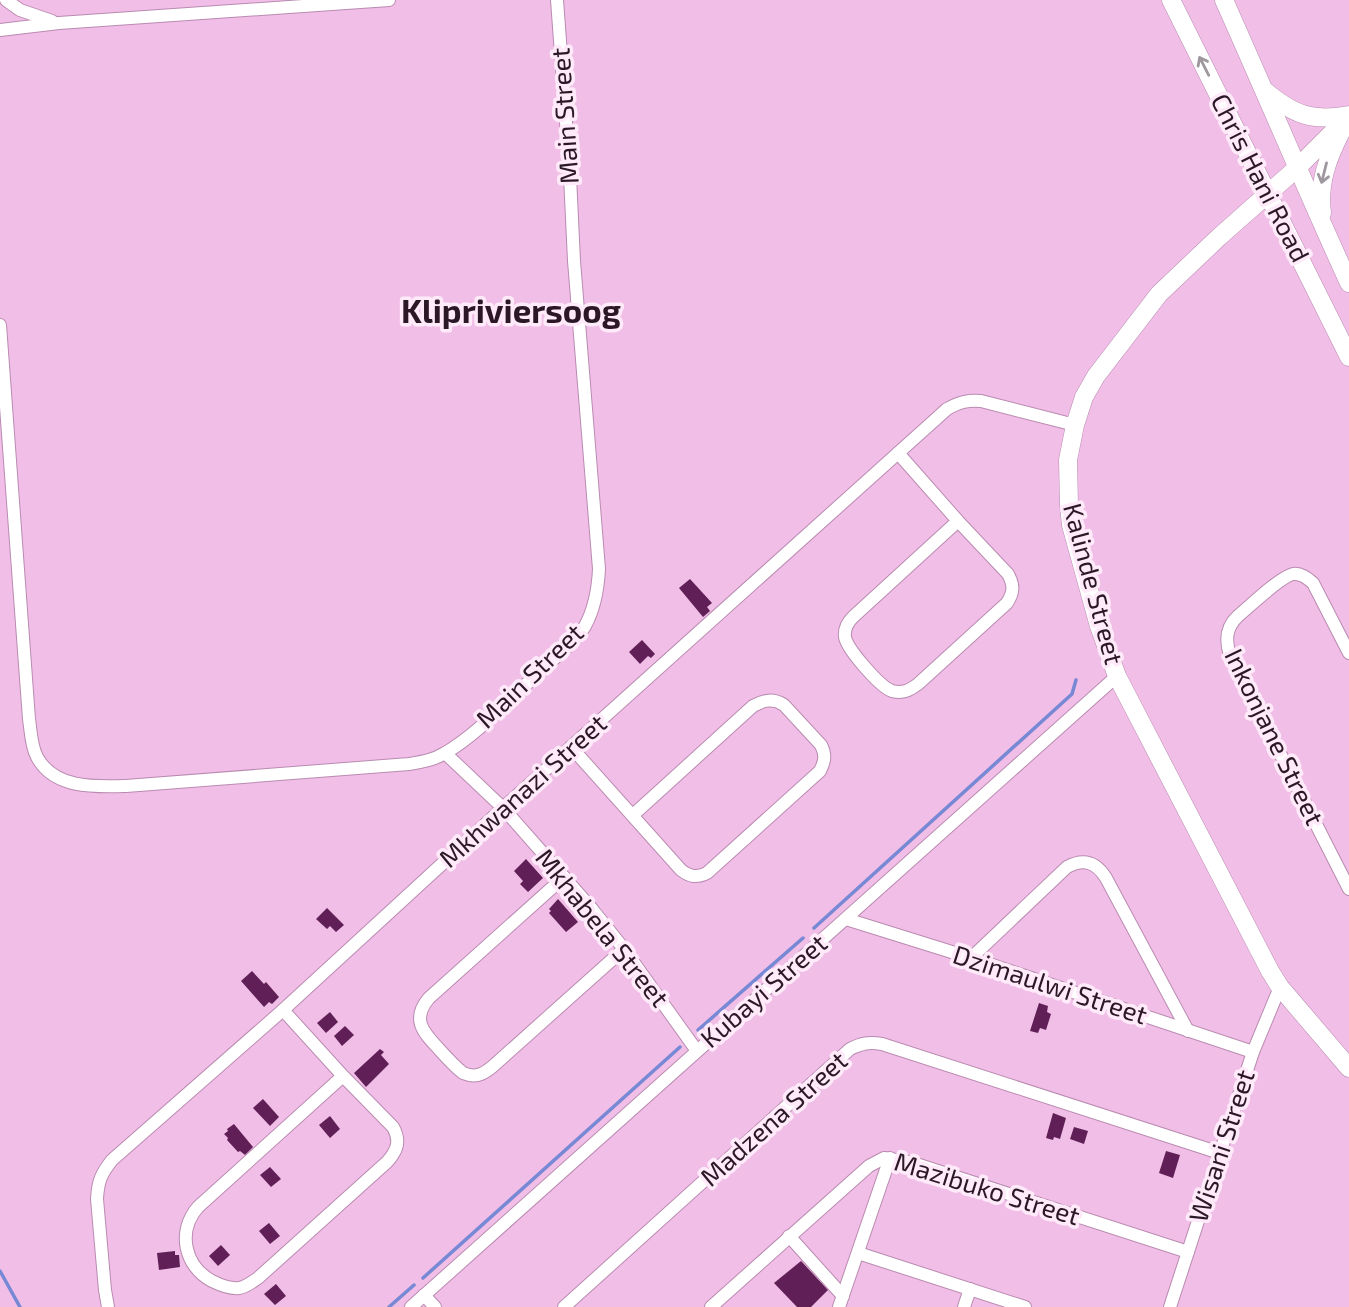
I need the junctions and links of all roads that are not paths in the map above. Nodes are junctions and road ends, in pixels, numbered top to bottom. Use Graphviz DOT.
graph roads {
  1 [pos="6,0"];
  2 [pos="389,0"];
  3 [pos="557,0"];
  4 [pos="1171,0"];
  5 [pos="1224,0"];
  6 [pos="59,23"];
  7 [pos="0,30"];
  8 [pos="1265,91"];
  9 [pos="1349,116"];
  10 [pos="1297,168"];
  11 [pos="1267,193"];
  12 [pos="1325,232"];
  13 [pos="1349,283"];
  14 [pos="0,325"];
  15 [pos="1349,357"];
  16 [pos="1075,425"];
  17 [pos="898,453"];
  18 [pos="958,521"];
  19 [pos="1349,653"];
  20 [pos="1117,676"];
  21 [pos="571,747"];
  22 [pos="445,753"];
  23 [pos="503,808"];
  24 [pos="633,815"];
  25 [pos="564,877"];
  26 [pos="1349,889"];
  27 [pos="846,919"];
  28 [pos="624,949"];
  29 [pos="971,958"];
  30 [pos="1280,987"];
  31 [pos="283,1010"];
  32 [pos="1188,1031"];
  33 [pos="697,1051"];
  34 [pos="1253,1052"];
  35 [pos="1349,1068"];
  36 [pos="343,1076"];
  37 [pos="1220,1153"];
  38 [pos="890,1158"];
  39 [pos="789,1236"];
  40 [pos="1188,1252"];
  41 [pos="858,1254"];
  42 [pos="970,1289"];
  43 [pos="424,1295"];
  44 [pos="841,1302"];
  45 [pos="108,1307"];
  46 [pos="411,1307"];
  47 [pos="435,1307"];
  48 [pos="564,1307"];
  49 [pos="711,1307"];
  50 [pos="964,1307"];
  51 [pos="1026,1307"];
  52 [pos="1170,1307"];
  1 -- 6 [label="street"];
  2 -- 6 [label="street"];
  3 -- 22 [label="street, Main Street"];
  11 -- 4 [label="street, Chris Hani Road, one-way"];
  5 -- 8 [label="street, Chris Hani Road"];
  6 -- 7 [label="street"];
  8 -- 9 [label="street"];
  8 -- 10 [label="street, Chris Hani Road"];
  9 -- 10 [label="street, Kalinde Street"];
  9 -- 12 [label="street, one-way"];
  10 -- 11 [label="street, Kalinde Street"];
  10 -- 12 [label="street, Chris Hani Road"];
  11 -- 15 [label="street, Chris Hani Road"];
  11 -- 16 [label="street, Kalinde Street"];
  12 -- 13 [label="street, Chris Hani Road"];
  14 -- 22 [label="street, Main Street"];
  16 -- 17 [label="street, Mkhwanazi Street"];
  16 -- 20 [label="street, Kalinde Street"];
  17 -- 18 [label="street"];
  17 -- 21 [label="street, Mkhwanazi Street"];
  18 -- 18 [label="street"];
  19 -- 26 [label="street, Inkonjane Street"];
  20 -- 27 [label="street, Kubayi Street"];
  20 -- 30 [label="street, Kalinde Street"];
  21 -- 23 [label="street, Mkhwanazi Street"];
  21 -- 24 [label="street"];
  22 -- 23 [label="street, Mkhabela Street"];
  23 -- 25 [label="street, Mkhabela Street"];
  23 -- 31 [label="street, Mkhwanazi Street"];
  24 -- 24 [label="street"];
  25 -- 28 [label="street, Mkhabela Street"];
  25 -- 28 [label="street"];
  27 -- 29 [label="street, Dzimaulwi Street"];
  27 -- 33 [label="street, Kubayi Street"];
  28 -- 33 [label="street, Mkhabela Street"];
  29 -- 32 [label="street, Dzimaulwi Street"];
  29 -- 32 [label="street"];
  30 -- 34 [label="street, Wisani Street"];
  30 -- 35 [label="street, Kalinde Street"];
  31 -- 36 [label="street"];
  31 -- 45 [label="street, Mkhwanazi Street"];
  32 -- 34 [label="street, Dzimaulwi Street"];
  33 -- 43 [label="street, Kubayi Street"];
  34 -- 37 [label="street, Wisani Street"];
  36 -- 36 [label="street"];
  37 -- 40 [label="street, Wisani Street"];
  37 -- 48 [label="street, Madzena Street"];
  38 -- 39 [label="street, Mazibuko Street"];
  38 -- 40 [label="street, Mazibuko Street"];
  38 -- 41 [label="street"];
  39 -- 44 [label="street"];
  39 -- 49 [label="street, Mazibuko Street"];
  40 -- 52 [label="street, Wisani Street"];
  41 -- 42 [label="street"];
  41 -- 44 [label="street"];
  42 -- 50 [label="street"];
  42 -- 51 [label="street"];
  43 -- 46 [label="street, Kubayi Street"];
  43 -- 47 [label="street"];
}
